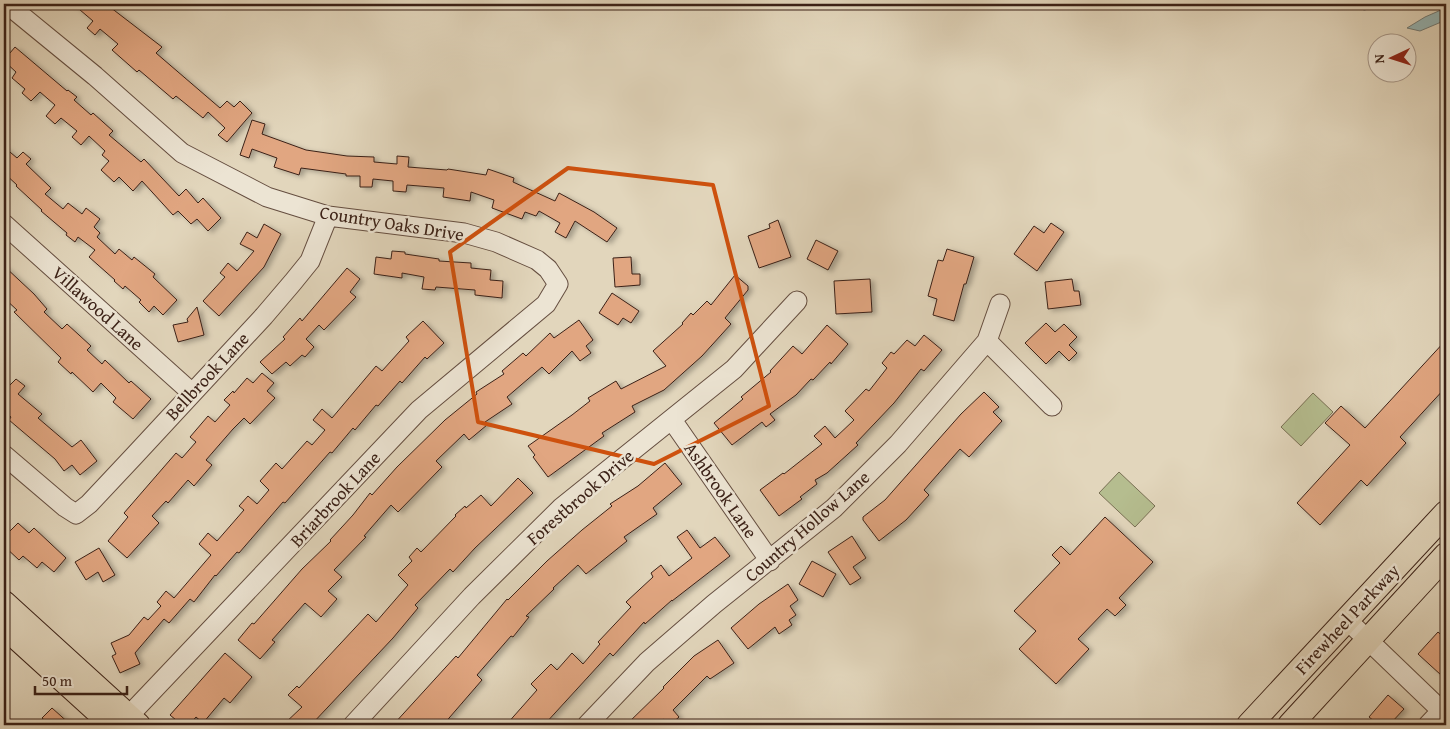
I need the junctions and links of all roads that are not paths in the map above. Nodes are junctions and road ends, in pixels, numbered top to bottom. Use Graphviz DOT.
graph roads {
  1 [pos="7,4"];
  2 [pos="328,216"];
  3 [pos="4,224"];
  4 [pos="558,284"];
  5 [pos="797,301"];
  6 [pos="1000,304"];
  7 [pos="987,341"];
  8 [pos="192,393"];
  9 [pos="1052,406"];
  10 [pos="672,420"];
  11 [pos="4,456"];
  12 [pos="1446,513"];
  13 [pos="1446,555"];
  14 [pos="770,560"];
  15 [pos="4,603"];
  16 [pos="1346,619"];
  17 [pos="4,626"];
  18 [pos="1367,641"];
  19 [pos="1445,710"];
  20 [pos="125,723"];
  21 [pos="352,725"];
  22 [pos="587,725"];
  23 [pos="1249,725"];
  24 [pos="1290,725"];
  25 [pos="1428,725"];
  1 -- 2 [label="street, Country Oaks Drive"];
  2 -- 4 [label="street, Country Oaks Drive"];
  2 -- 8 [label="street, Bellbrook Lane"];
  3 -- 8 [label="street, Villawood Lane"];
  4 -- 20 [label="street, Briarbrook Lane"];
  5 -- 10 [label="street, Forestbrook Drive"];
  6 -- 7 [label="street, Country Hollow Lane"];
  7 -- 9 [label="street"];
  7 -- 14 [label="street, Country Hollow Lane"];
  8 -- 11 [label="street, Bellbrook Lane"];
  10 -- 14 [label="street, Ashbrook Lane"];
  10 -- 21 [label="street, Forestbrook Drive"];
  12 -- 16 [label="main road, Firewheel Parkway"];
  13 -- 18 [label="main road, Firewheel Parkway"];
  14 -- 22 [label="street, Country Hollow Lane"];
  15 -- 20 [label="main road"];
  16 -- 18 [label="street"];
  16 -- 23 [label="main road, Firewheel Parkway"];
  17 -- 20 [label="main road"];
  18 -- 19 [label="street"];
  18 -- 24 [label="main road, Firewheel Parkway"];
  19 -- 25 [label="street"];
}
